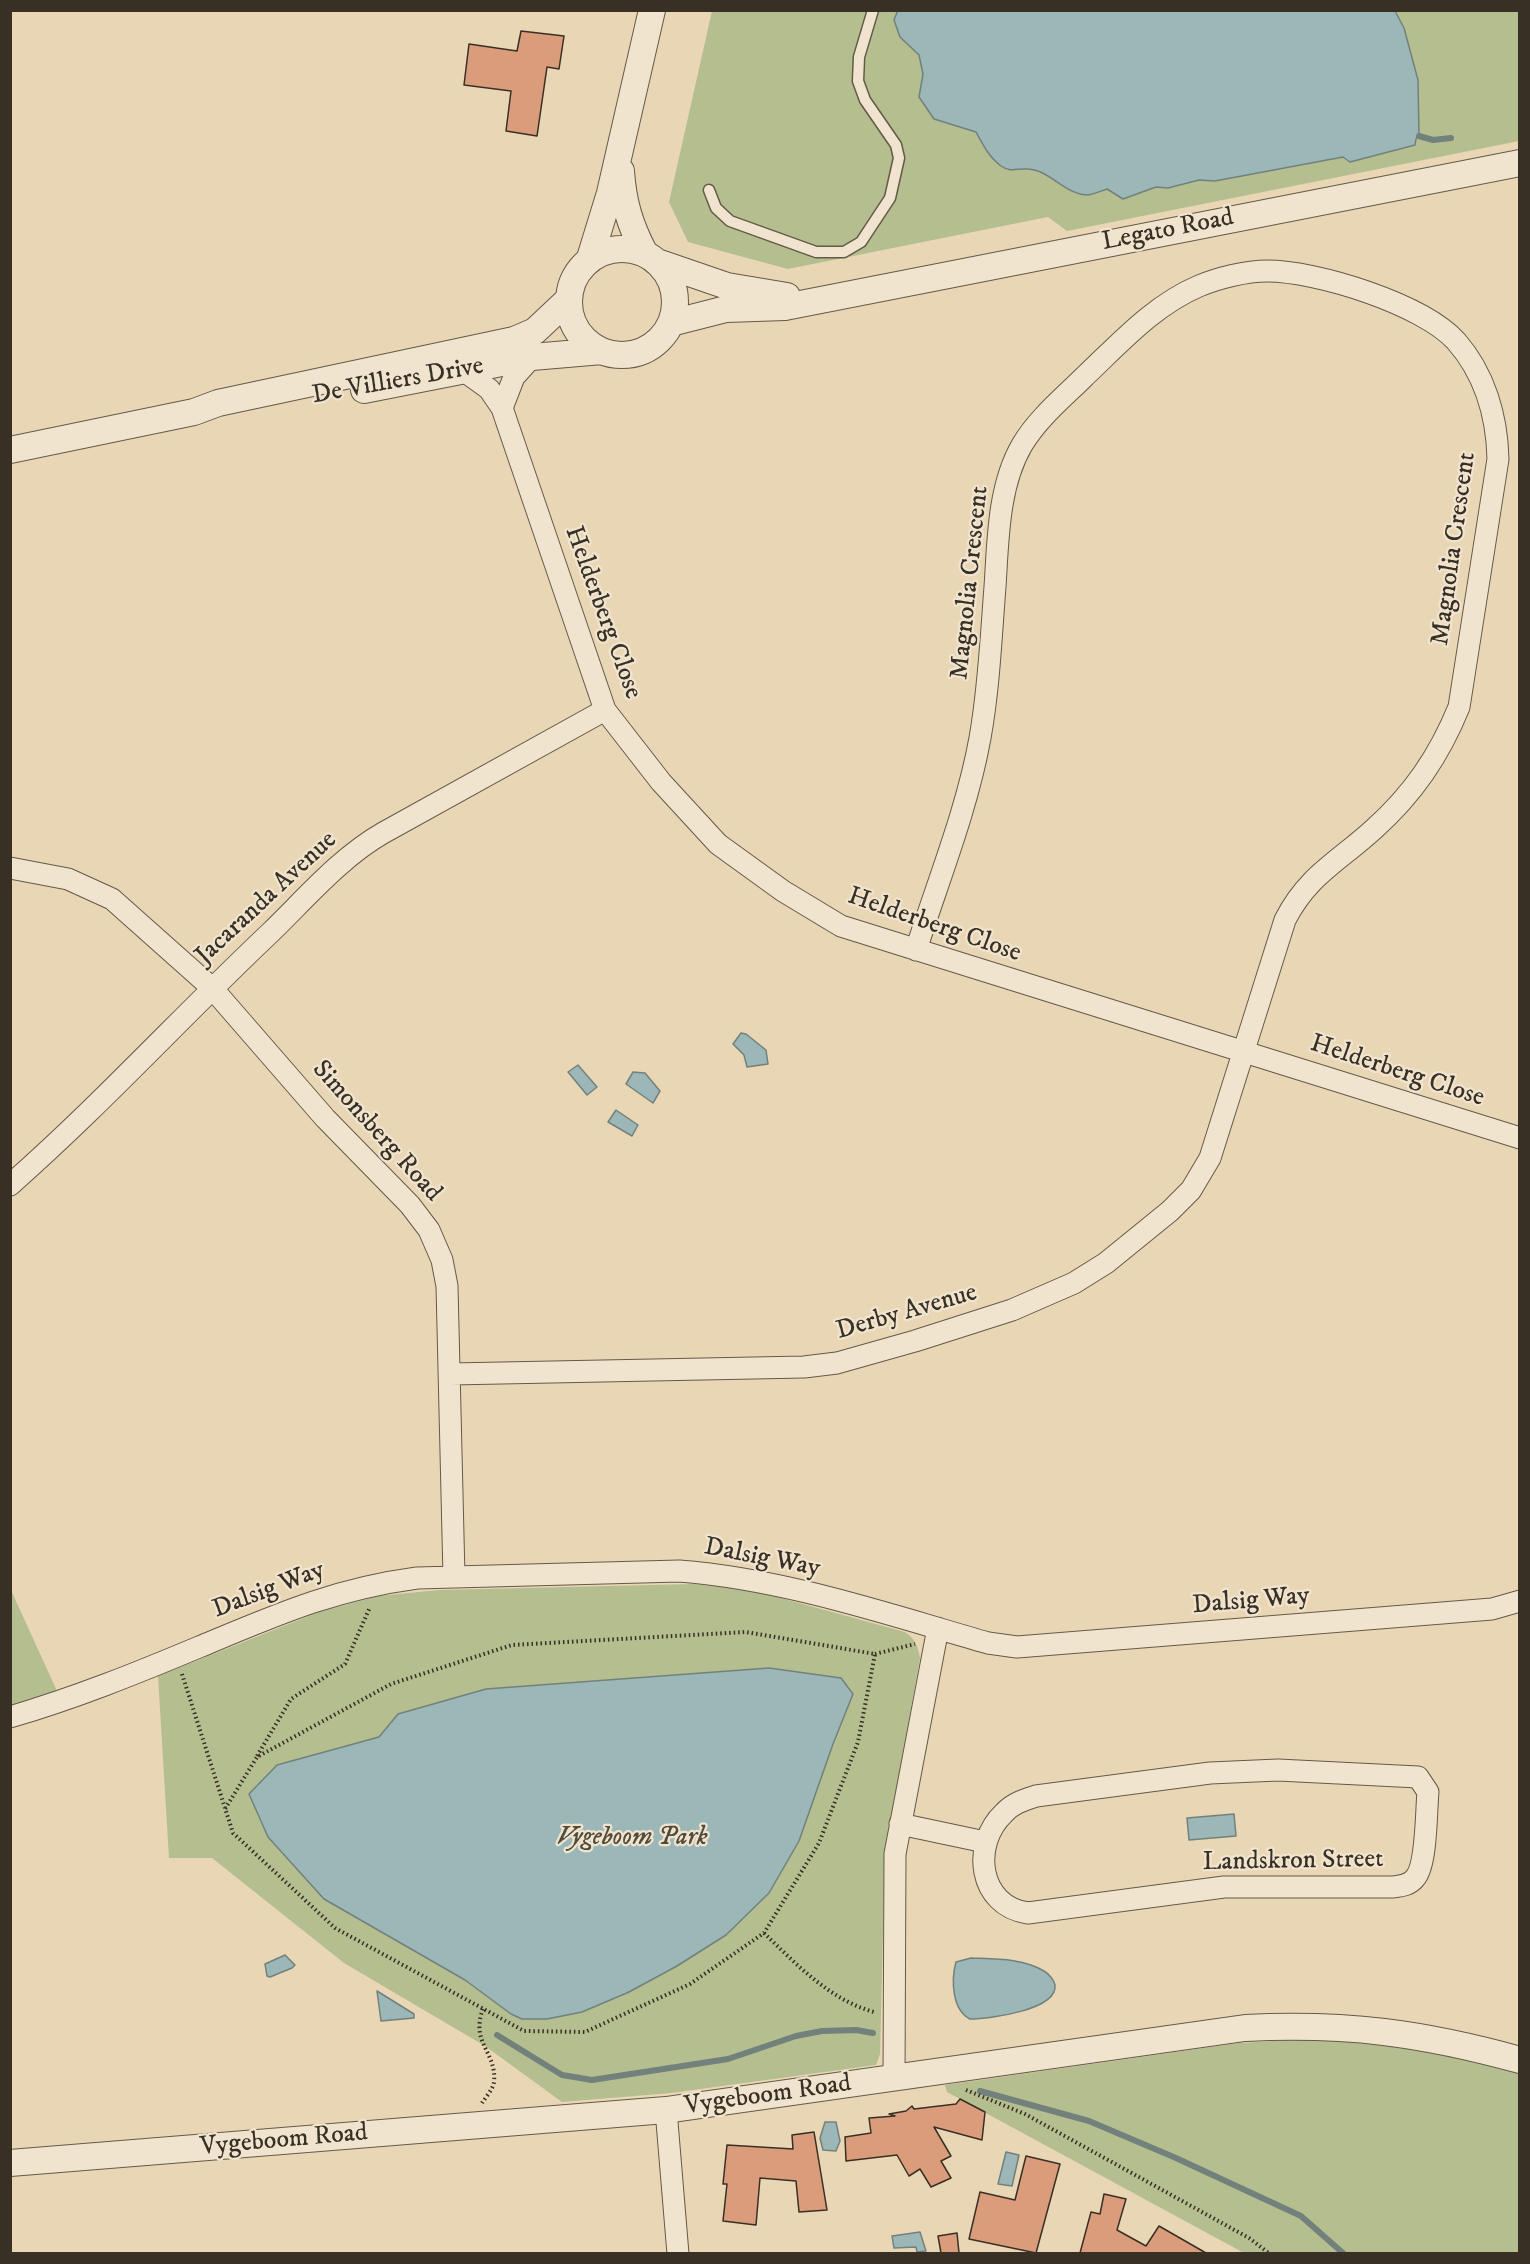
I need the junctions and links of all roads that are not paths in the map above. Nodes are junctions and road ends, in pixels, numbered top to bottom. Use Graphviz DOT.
graph roads {
  1 [pos="652,10"];
  2 [pos="873,10"];
  3 [pos="620,150"];
  4 [pos="1520,163"];
  5 [pos="709,190"];
  6 [pos="652,257"];
  7 [pos="590,258"];
  8 [pos="568,300"];
  9 [pos="818,301"];
  10 [pos="671,323"];
  11 [pos="602,351"];
  12 [pos="532,357"];
  13 [pos="464,370"];
  14 [pos="502,408"];
  15 [pos="194,412"];
  16 [pos="10,450"];
  17 [pos="605,711"];
  18 [pos="10,868"];
  19 [pos="916,950"];
  20 [pos="212,988"];
  21 [pos="1245,1052"];
  22 [pos="1520,1138"];
  23 [pos="10,1185"];
  24 [pos="451,1374"];
  25 [pos="454,1577"];
  26 [pos="1520,1601"];
  27 [pos="937,1633"];
  28 [pos="10,1718"];
  29 [pos="900,1824"];
  30 [pos="985,1842"];
  31 [pos="1520,2060"];
  32 [pos="894,2079"];
  33 [pos="666,2110"];
  34 [pos="10,2163"];
  35 [pos="678,2253"];
  1 -- 3 [label="street"];
  2 -- 5 [label="lane"];
  3 -- 6 [label="street"];
  3 -- 7 [label="street"];
  4 -- 9 [label="street, Legato Road"];
  6 -- 7 [label="street"];
  6 -- 9 [label="street, Legato Road"];
  6 -- 10 [label="street"];
  7 -- 8 [label="street"];
  8 -- 11 [label="street"];
  8 -- 15 [label="street, De Villiers Drive"];
  9 -- 10 [label="street, Legato Road"];
  10 -- 11 [label="street"];
  11 -- 12 [label="street, De Villiers Drive"];
  12 -- 13 [label="street, De Villiers Drive"];
  12 -- 14 [label="street"];
  13 -- 14 [label="street, Helderberg Close"];
  13 -- 15 [label="street, De Villiers Drive"];
  14 -- 17 [label="street, Helderberg Close"];
  15 -- 16 [label="street, De Villiers Drive"];
  17 -- 19 [label="street, Helderberg Close"];
  17 -- 20 [label="street, Jacaranda Avenue"];
  18 -- 20 [label="street, Simonsberg Road"];
  19 -- 21 [label="street, Helderberg Close"];
  19 -- 21 [label="street, Magnolia Crescent"];
  20 -- 23 [label="street, Jacaranda Avenue"];
  20 -- 24 [label="street, Simonsberg Road"];
  21 -- 22 [label="street, Helderberg Close"];
  21 -- 24 [label="street, Derby Avenue"];
  24 -- 25 [label="street, Simonsberg Road"];
  25 -- 27 [label="street, Dalsig Way"];
  25 -- 28 [label="street, Dalsig Way"];
  26 -- 27 [label="street, Dalsig Way"];
  27 -- 29 [label="street"];
  29 -- 30 [label="street"];
  29 -- 32 [label="street"];
  30 -- 30 [label="street, Landskron Street"];
  31 -- 32 [label="street, Vygeboom Road"];
  32 -- 33 [label="street, Vygeboom Road"];
  33 -- 34 [label="street, Vygeboom Road"];
  33 -- 35 [label="street"];
}
